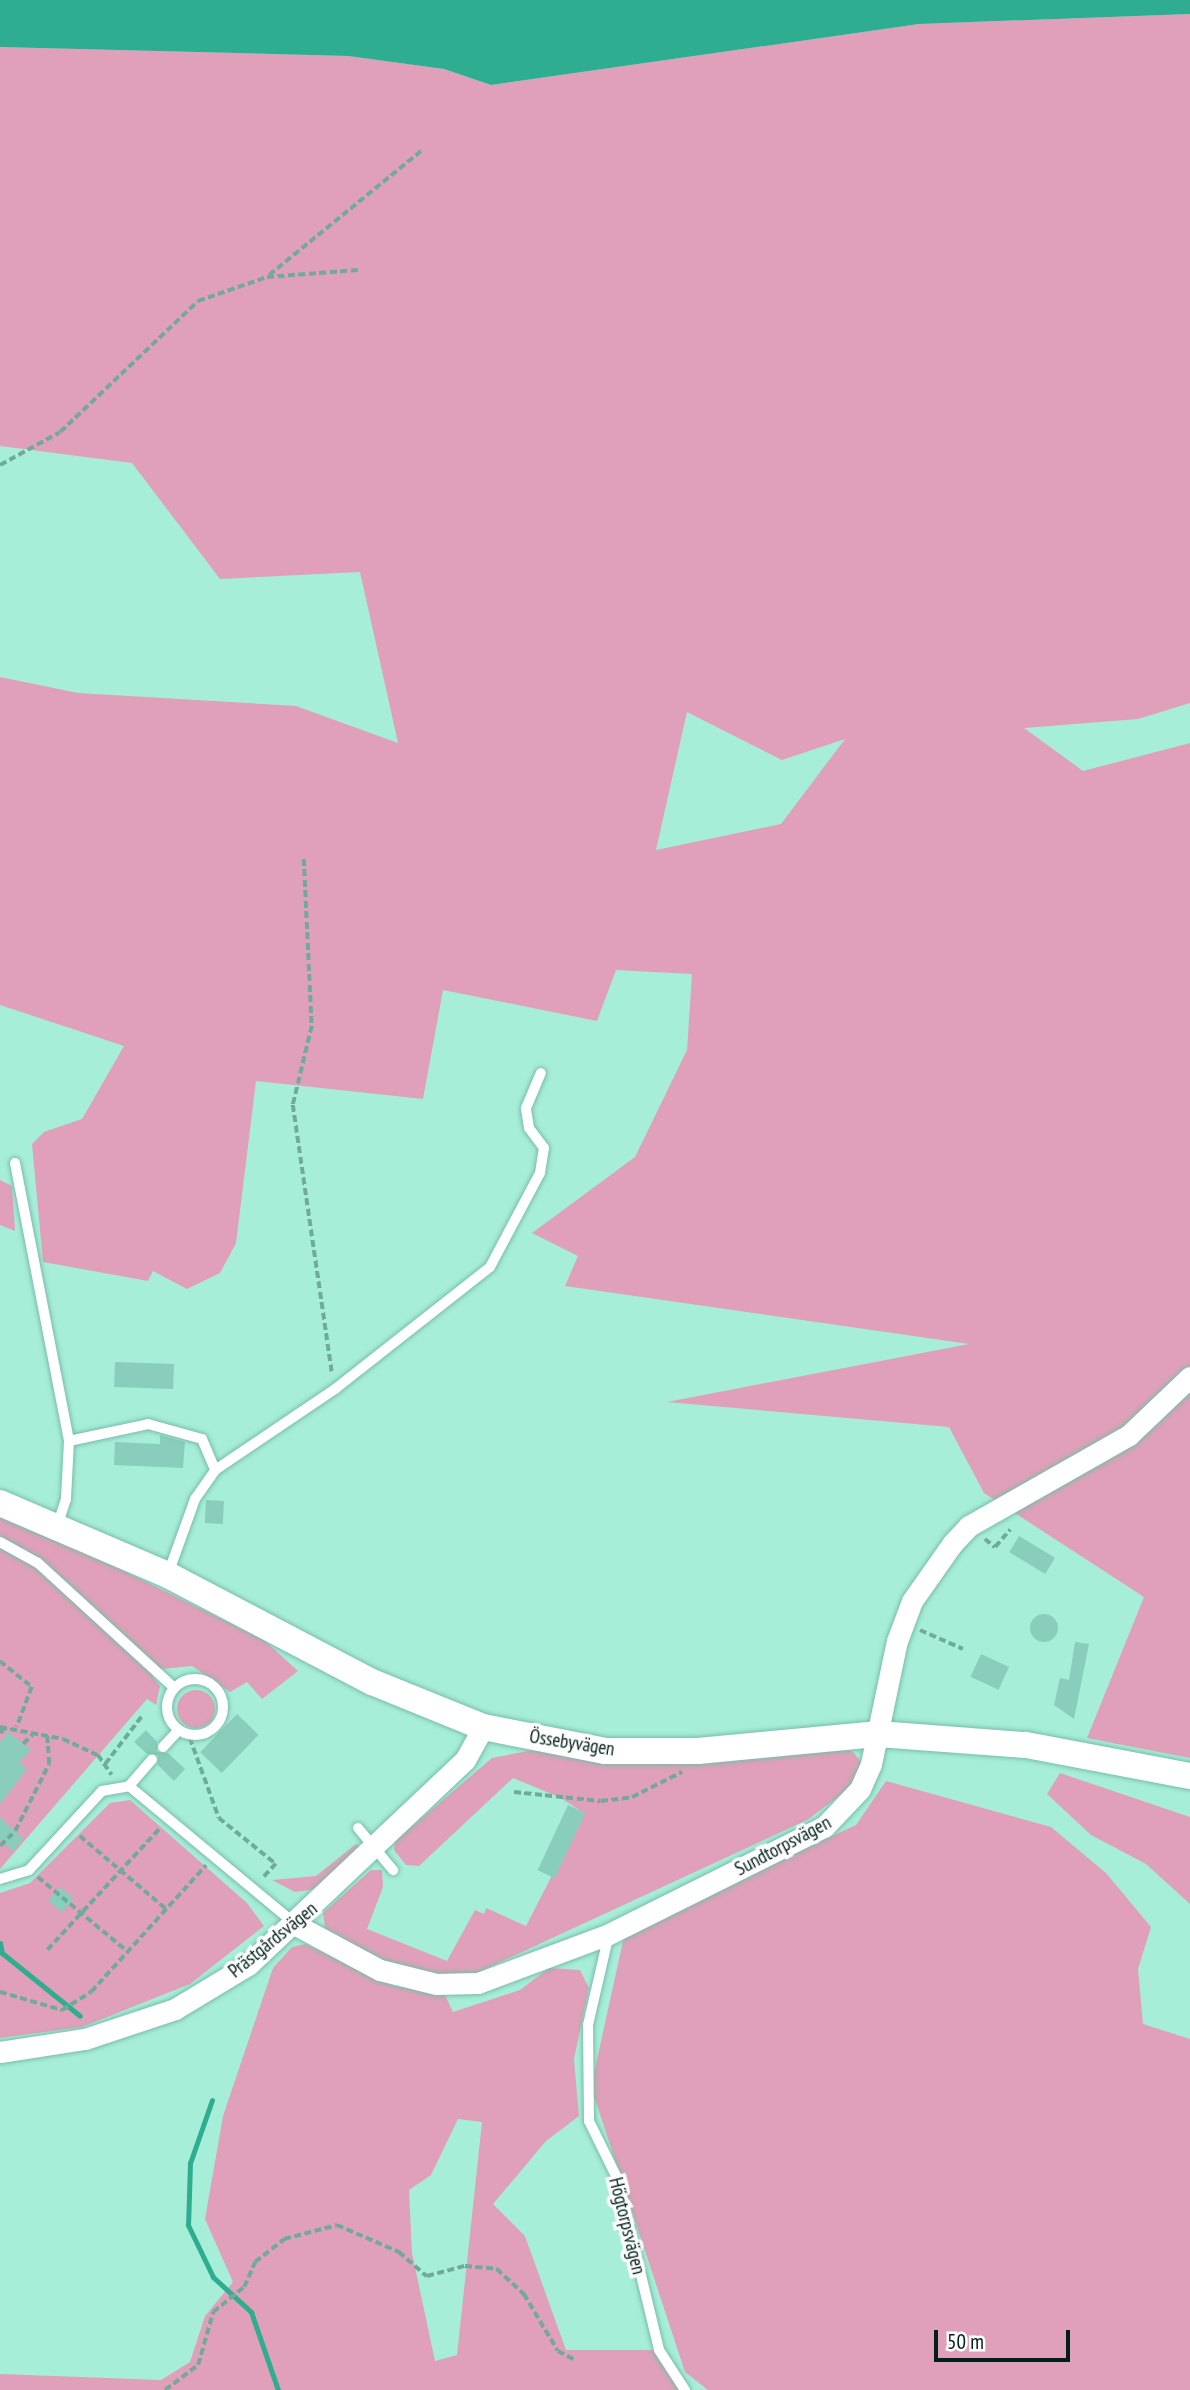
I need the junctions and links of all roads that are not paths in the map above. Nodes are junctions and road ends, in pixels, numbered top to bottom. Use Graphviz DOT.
graph roads {
  1 [pos="541,1073"];
  2 [pos="15,1163"];
  3 [pos="1190,1377"];
  4 [pos="69,1441"];
  5 [pos="215,1470"];
  6 [pos="0,1503"];
  7 [pos="57,1526"];
  8 [pos="0,1542"];
  9 [pos="168,1575"];
  10 [pos="172,1686"];
  11 [pos="483,1727"];
  12 [pos="184,1732"];
  13 [pos="878,1734"];
  14 [pos="163,1747"];
  15 [pos="152,1760"];
  16 [pos="1190,1776"];
  17 [pos="125,1787"];
  18 [pos="358,1828"];
  19 [pos="375,1848"];
  20 [pos="393,1870"];
  21 [pos="0,1879"];
  22 [pos="296,1924"];
  23 [pos="609,1934"];
  24 [pos="0,2052"];
  25 [pos="685,2390"];
  1 -- 5 [label="lane"];
  2 -- 4 [label="lane"];
  3 -- 13 [label="street, Sundtorpsvägen"];
  4 -- 5 [label="lane"];
  4 -- 7 [label="lane"];
  5 -- 9 [label="lane"];
  6 -- 7 [label="street, Össebyvägen"];
  7 -- 9 [label="street, Össebyvägen"];
  8 -- 10 [label="lane"];
  9 -- 11 [label="street, Össebyvägen"];
  10 -- 12 [label="lane"];
  10 -- 12 [label="lane"];
  11 -- 13 [label="street, Össebyvägen"];
  11 -- 19 [label="street, Prästgårdsvägen"];
  12 -- 14 [label="lane"];
  13 -- 16 [label="street, Össebyvägen"];
  13 -- 23 [label="street, Sundtorpsvägen"];
  15 -- 17 [label="lane"];
  17 -- 21 [label="lane"];
  17 -- 22 [label="lane"];
  18 -- 19 [label="lane"];
  19 -- 20 [label="lane"];
  19 -- 22 [label="street, Prästgårdsvägen"];
  22 -- 23 [label="street, Sundtorpsvägen"];
  22 -- 24 [label="street, Prästgårdsvägen"];
  23 -- 25 [label="lane, Högtorpsvägen"];
}
